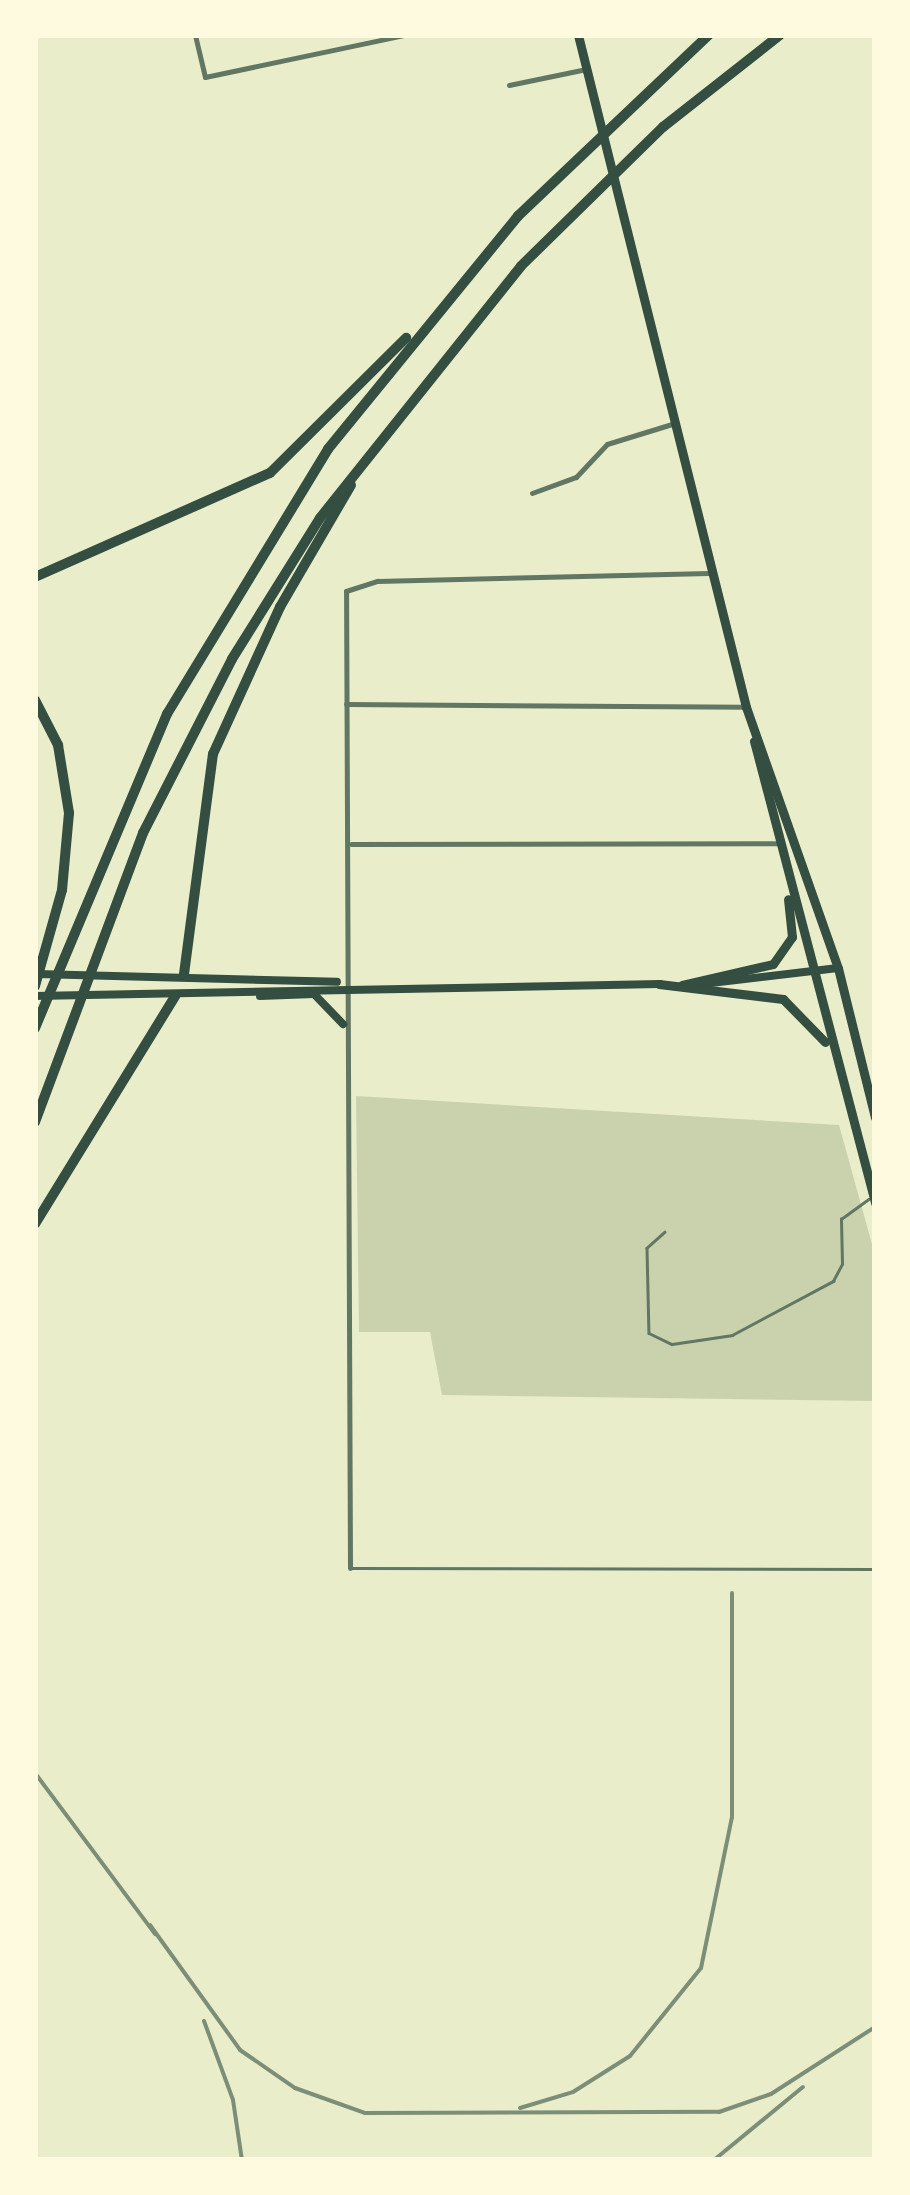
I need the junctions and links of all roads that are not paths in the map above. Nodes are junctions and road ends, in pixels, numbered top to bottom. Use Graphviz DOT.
graph roads {
  1 [pos="195,35"];
  2 [pos="404,35"];
  3 [pos="578,35"];
  4 [pos="710,35"];
  5 [pos="780,35"];
  6 [pos="586,69"];
  7 [pos="509,85"];
  8 [pos="432,313"];
  9 [pos="672,424"];
  10 [pos="384,428"];
  11 [pos="532,493"];
  12 [pos="709,573"];
  13 [pos="35,576"];
  14 [pos="35,700"];
  15 [pos="346,704"];
  16 [pos="746,707"];
  17 [pos="754,734"];
  18 [pos="350,844"];
  19 [pos="779,847"];
  20 [pos="838,968"];
  21 [pos="35,974"];
  22 [pos="184,974"];
  23 [pos="814,975"];
  24 [pos="346,984"];
  25 [pos="660,984"];
  26 [pos="682,985"];
  27 [pos="35,986"];
  28 [pos="236,994"];
  29 [pos="35,996"];
  30 [pos="174,996"];
  31 [pos="344,1024"];
  32 [pos="35,1028"];
  33 [pos="830,1052"];
  34 [pos="875,1117"];
  35 [pos="35,1122"];
  36 [pos="874,1199"];
  37 [pos="35,1224"];
  38 [pos="665,1232"];
  39 [pos="350,1568"];
  40 [pos="875,1569"];
  1 -- 2 [label="street"];
  3 -- 6 [label="main road"];
  4 -- 8 [label="highway"];
  5 -- 10 [label="highway"];
  6 -- 7 [label="street"];
  6 -- 9 [label="main road"];
  8 -- 13 [label="highway"];
  8 -- 32 [label="highway"];
  9 -- 11 [label="street"];
  9 -- 12 [label="main road"];
  10 -- 22 [label="highway"];
  10 -- 35 [label="highway"];
  12 -- 15 [label="street"];
  12 -- 16 [label="main road"];
  14 -- 27 [label="highway"];
  15 -- 16 [label="street"];
  15 -- 18 [label="street"];
  16 -- 17 [label="main road"];
  17 -- 19 [label="main road"];
  17 -- 20 [label="main road"];
  18 -- 19 [label="street"];
  18 -- 24 [label="street"];
  19 -- 23 [label="main road"];
  19 -- 26 [label="main road"];
  20 -- 23 [label="main road"];
  20 -- 34 [label="main road"];
  21 -- 22 [label="main road"];
  22 -- 24 [label="main road"];
  22 -- 30 [label="main road"];
  23 -- 26 [label="main road"];
  23 -- 33 [label="main road"];
  24 -- 25 [label="main road"];
  24 -- 28 [label="main road"];
  24 -- 31 [label="street"];
  25 -- 26 [label="main road"];
  25 -- 33 [label="main road"];
  28 -- 30 [label="main road"];
  28 -- 31 [label="main road"];
  29 -- 30 [label="main road"];
  30 -- 37 [label="highway"];
  31 -- 39 [label="street"];
  33 -- 36 [label="main road"];
  36 -- 38 [label="lane"];
  39 -- 40 [label="lane"];
}
